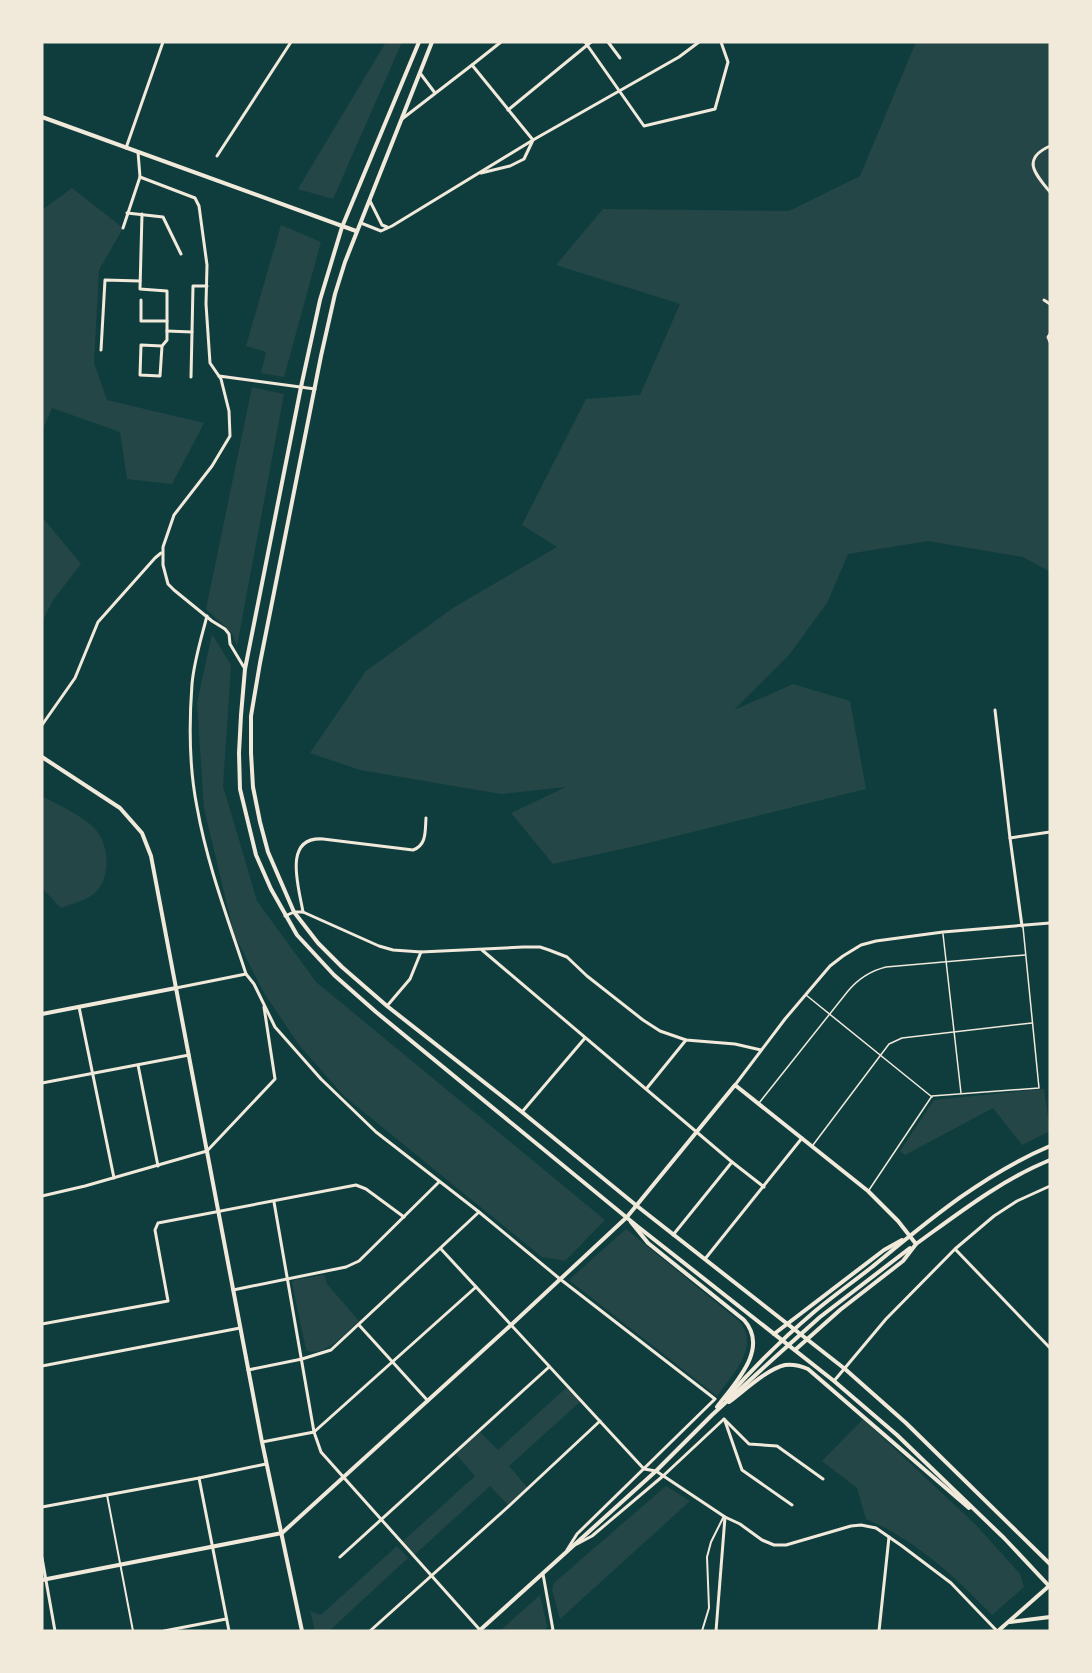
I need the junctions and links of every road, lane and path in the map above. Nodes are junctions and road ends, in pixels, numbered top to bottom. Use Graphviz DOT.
graph roads {
  1 [pos="163,42"];
  2 [pos="291,42"];
  3 [pos="419,42"];
  4 [pos="432,42"];
  5 [pos="501,42"];
  6 [pos="608,42"];
  7 [pos="699,42"];
  8 [pos="721,42"];
  9 [pos="588,43"];
  10 [pos="620,58"];
  11 [pos="472,65"];
  12 [pos="419,72"];
  13 [pos="618,92"];
  14 [pos="435,93"];
  15 [pos="508,110"];
  16 [pos="42,117"];
  17 [pos="401,120"];
  18 [pos="533,140"];
  19 [pos="1050,146"];
  20 [pos="126,148"];
  21 [pos="138,152"];
  22 [pos="217,156"];
  23 [pos="477,174"];
  24 [pos="140,177"];
  25 [pos="1050,192"];
  26 [pos="369,198"];
  27 [pos="127,213"];
  28 [pos="142,214"];
  29 [pos="359,222"];
  30 [pos="342,227"];
  31 [pos="389,227"];
  32 [pos="123,228"];
  33 [pos="356,231"];
  34 [pos="181,254"];
  35 [pos="140,281"];
  36 [pos="207,286"];
  37 [pos="141,300"];
  38 [pos="1044,300"];
  39 [pos="1050,304"];
  40 [pos="167,321"];
  41 [pos="167,331"];
  42 [pos="192,332"];
  43 [pos="1050,334"];
  44 [pos="1050,342"];
  45 [pos="162,346"];
  46 [pos="101,350"];
  47 [pos="219,376"];
  48 [pos="192,377"];
  49 [pos="301,387"];
  50 [pos="315,389"];
  51 [pos="162,553"];
  52 [pos="207,616"];
  53 [pos="245,669"];
  54 [pos="995,710"];
  55 [pos="42,725"];
  56 [pos="42,757"];
  57 [pos="426,818"];
  58 [pos="1050,832"];
  59 [pos="1010,838"];
  60 [pos="294,912"];
  61 [pos="303,912"];
  62 [pos="285,916"];
  63 [pos="1050,923"];
  64 [pos="1023,926"];
  65 [pos="943,932"];
  66 [pos="481,949"];
  67 [pos="421,952"];
  68 [pos="1025,955"];
  69 [pos="946,962"];
  70 [pos="246,974"];
  71 [pos="176,988"];
  72 [pos="805,994"];
  73 [pos="264,1005"];
  74 [pos="387,1006"];
  75 [pos="79,1007"];
  76 [pos="42,1014"];
  77 [pos="829,1014"];
  78 [pos="1032,1023"];
  79 [pos="954,1032"];
  80 [pos="585,1038"];
  81 [pos="686,1040"];
  82 [pos="761,1050"];
  83 [pos="189,1055"];
  84 [pos="880,1056"];
  85 [pos="138,1065"];
  86 [pos="92,1074"];
  87 [pos="42,1083"];
  88 [pos="735,1085"];
  89 [pos="647,1088"];
  90 [pos="961,1094"];
  91 [pos="932,1097"];
  92 [pos="759,1104"];
  93 [pos="522,1112"];
  94 [pos="697,1131"];
  95 [pos="802,1138"];
  96 [pos="812,1146"];
  97 [pos="1050,1146"];
  98 [pos="207,1151"];
  99 [pos="1050,1160"];
  100 [pos="732,1162"];
  101 [pos="158,1166"];
  102 [pos="114,1178"];
  103 [pos="439,1182"];
  104 [pos="1050,1186"];
  105 [pos="764,1187"];
  106 [pos="868,1191"];
  107 [pos="42,1196"];
  108 [pos="274,1202"];
  109 [pos="637,1206"];
  110 [pos="219,1212"];
  111 [pos="479,1212"];
  112 [pos="404,1217"];
  113 [pos="627,1217"];
  114 [pos="673,1235"];
  115 [pos="910,1235"];
  116 [pos="916,1244"];
  117 [pos="441,1249"];
  118 [pos="955,1250"];
  119 [pos="705,1259"];
  120 [pos="288,1278"];
  121 [pos="560,1279"];
  122 [pos="477,1287"];
  123 [pos="233,1290"];
  124 [pos="786,1323"];
  125 [pos="42,1324"];
  126 [pos="359,1325"];
  127 [pos="511,1325"];
  128 [pos="240,1328"];
  129 [pos="774,1334"];
  130 [pos="807,1340"];
  131 [pos="1050,1348"];
  132 [pos="795,1350"];
  133 [pos="302,1359"];
  134 [pos="393,1362"];
  135 [pos="42,1366"];
  136 [pos="549,1366"];
  137 [pos="845,1369"];
  138 [pos="248,1370"];
  139 [pos="834,1380"];
  140 [pos="428,1401"];
  141 [pos="712,1415"];
  142 [pos="724,1419"];
  143 [pos="600,1421"];
  144 [pos="314,1432"];
  145 [pos="262,1442"];
  146 [pos="266,1464"];
  147 [pos="644,1469"];
  148 [pos="656,1471"];
  149 [pos="663,1476"];
  150 [pos="199,1478"];
  151 [pos="343,1478"];
  152 [pos="823,1479"];
  153 [pos="107,1494"];
  154 [pos="792,1505"];
  155 [pos="42,1507"];
  156 [pos="724,1516"];
  157 [pos="381,1520"];
  158 [pos="282,1533"];
  159 [pos="889,1537"];
  160 [pos="1004,1538"];
  161 [pos="573,1546"];
  162 [pos="212,1547"];
  163 [pos="563,1556"];
  164 [pos="340,1557"];
  165 [pos="42,1558"];
  166 [pos="1050,1564"];
  167 [pos="121,1565"];
  168 [pos="543,1574"];
  169 [pos="431,1576"];
  170 [pos="44,1579"];
  171 [pos="1050,1586"];
  172 [pos="1050,1617"];
  173 [pos="226,1619"];
  174 [pos="1009,1622"];
  175 [pos="55,1631"];
  176 [pos="133,1631"];
  177 [pos="164,1631"];
  178 [pos="229,1631"];
  179 [pos="302,1631"];
  180 [pos="370,1631"];
  181 [pos="479,1631"];
  182 [pos="551,1631"];
  183 [pos="702,1631"];
  184 [pos="716,1631"];
  185 [pos="879,1631"];
  186 [pos="998,1631"];
  1 -- 20 [label="street"];
  2 -- 22 [label="street"];
  3 -- 30 [label="street"];
  4 -- 12 [label="street"];
  5 -- 11 [label="street"];
  6 -- 10 [label="street"];
  7 -- 13 [label="street"];
  8 -- 13 [label="street"];
  9 -- 13 [label="street"];
  9 -- 15 [label="street"];
  11 -- 14 [label="street"];
  11 -- 15 [label="street"];
  12 -- 14 [label="street"];
  12 -- 17 [label="street"];
  13 -- 18 [label="street"];
  14 -- 17 [label="street"];
  15 -- 18 [label="street"];
  16 -- 20 [label="street"];
  17 -- 26 [label="street"];
  18 -- 23 [label="street"];
  18 -- 23 [label="street"];
  19 -- 25 [label="street"];
  20 -- 21 [label="street"];
  21 -- 24 [label="street"];
  21 -- 30 [label="street"];
  23 -- 31 [label="street"];
  24 -- 27 [label="street"];
  24 -- 36 [label="street"];
  26 -- 29 [label="street"];
  26 -- 31 [label="street"];
  27 -- 28 [label="street"];
  27 -- 32 [label="street"];
  28 -- 34 [label="street"];
  28 -- 35 [label="street"];
  29 -- 31 [label="street"];
  29 -- 33 [label="street"];
  30 -- 33 [label="street"];
  30 -- 49 [label="street"];
  33 -- 50 [label="street"];
  35 -- 40 [label="street"];
  35 -- 46 [label="street"];
  36 -- 42 [label="street"];
  36 -- 47 [label="street"];
  37 -- 40 [label="street"];
  38 -- 39 [label="street"];
  40 -- 41 [label="street"];
  41 -- 42 [label="street"];
  41 -- 45 [label="street"];
  42 -- 48 [label="street"];
  43 -- 44 [label="street"];
  45 -- 45 [label="street"];
  47 -- 49 [label="street"];
  47 -- 51 [label="street"];
  49 -- 50 [label="street"];
  49 -- 53 [label="street"];
  50 -- 60 [label="street"];
  51 -- 52 [label="street"];
  51 -- 55 [label="street"];
  52 -- 53 [label="street"];
  52 -- 70 [label="street"];
  53 -- 62 [label="street"];
  54 -- 59 [label="street"];
  56 -- 71 [label="street"];
  57 -- 61 [label="street"];
  58 -- 59 [label="street"];
  59 -- 64 [label="street"];
  60 -- 61 [label="street"];
  60 -- 62 [label="street"];
  60 -- 74 [label="street"];
  61 -- 67 [label="street"];
  62 -- 113 [label="street"];
  63 -- 64 [label="street"];
  64 -- 65 [label="street"];
  64 -- 68 [label="lane"];
  65 -- 69 [label="lane"];
  65 -- 72 [label="street"];
  66 -- 67 [label="street"];
  66 -- 80 [label="street"];
  66 -- 81 [label="street"];
  67 -- 74 [label="street"];
  68 -- 69 [label="lane"];
  68 -- 78 [label="lane"];
  69 -- 77 [label="lane"];
  69 -- 79 [label="lane"];
  70 -- 71 [label="street"];
  70 -- 73 [label="street"];
  71 -- 75 [label="street"];
  71 -- 83 [label="street"];
  72 -- 77 [label="lane"];
  72 -- 82 [label="street"];
  73 -- 98 [label="street"];
  73 -- 103 [label="street"];
  74 -- 93 [label="street"];
  75 -- 76 [label="street"];
  75 -- 86 [label="street"];
  77 -- 84 [label="lane"];
  77 -- 92 [label="lane"];
  78 -- 79 [label="lane"];
  78 -- 90 [label="lane"];
  79 -- 84 [label="lane"];
  79 -- 90 [label="lane"];
  80 -- 89 [label="street"];
  80 -- 93 [label="street"];
  81 -- 82 [label="street"];
  81 -- 89 [label="street"];
  82 -- 88 [label="street"];
  83 -- 85 [label="street"];
  83 -- 98 [label="street"];
  84 -- 91 [label="lane"];
  84 -- 96 [label="lane"];
  85 -- 86 [label="street"];
  85 -- 101 [label="street"];
  86 -- 87 [label="street"];
  86 -- 102 [label="street"];
  88 -- 92 [label="street"];
  88 -- 94 [label="street"];
  89 -- 94 [label="street"];
  90 -- 91 [label="lane"];
  91 -- 106 [label="lane"];
  92 -- 95 [label="street"];
  93 -- 109 [label="street"];
  94 -- 100 [label="street"];
  94 -- 109 [label="street"];
  95 -- 96 [label="street"];
  95 -- 105 [label="street"];
  96 -- 106 [label="street"];
  97 -- 115 [label="street"];
  98 -- 101 [label="street"];
  98 -- 110 [label="street"];
  99 -- 116 [label="street"];
  100 -- 105 [label="street"];
  100 -- 114 [label="street"];
  101 -- 102 [label="street"];
  102 -- 107 [label="street"];
  103 -- 111 [label="street"];
  103 -- 112 [label="street"];
  104 -- 118 [label="street"];
  105 -- 119 [label="street"];
  106 -- 115 [label="street"];
  108 -- 110 [label="street"];
  108 -- 112 [label="street"];
  108 -- 120 [label="street"];
  109 -- 113 [label="street"];
  109 -- 114 [label="street"];
  110 -- 123 [label="street"];
  110 -- 125 [label="street"];
  111 -- 117 [label="street"];
  111 -- 121 [label="street"];
  112 -- 120 [label="street"];
  113 -- 121 [label="street"];
  113 -- 129 [label="street"];
  113 -- 141 [label="street"];
  114 -- 119 [label="street"];
  115 -- 116 [label="street"];
  115 -- 124 [label="street"];
  115 -- 141 [label="street"];
  116 -- 130 [label="street"];
  116 -- 141 [label="street"];
  117 -- 122 [label="street"];
  117 -- 126 [label="street"];
  118 -- 131 [label="street"];
  118 -- 137 [label="street"];
  119 -- 124 [label="street"];
  120 -- 123 [label="street"];
  120 -- 133 [label="street"];
  121 -- 127 [label="street"];
  121 -- 147 [label="street"];
  122 -- 127 [label="street"];
  122 -- 134 [label="street"];
  123 -- 128 [label="street"];
  124 -- 129 [label="street"];
  124 -- 130 [label="street"];
  126 -- 133 [label="street"];
  126 -- 134 [label="street"];
  127 -- 136 [label="street"];
  127 -- 140 [label="street"];
  128 -- 135 [label="street"];
  128 -- 138 [label="street"];
  129 -- 132 [label="street"];
  130 -- 132 [label="street"];
  130 -- 137 [label="street"];
  132 -- 139 [label="street"];
  133 -- 138 [label="street"];
  133 -- 144 [label="street"];
  134 -- 140 [label="street"];
  134 -- 144 [label="street"];
  136 -- 143 [label="street"];
  136 -- 157 [label="street"];
  137 -- 139 [label="street"];
  137 -- 166 [label="street"];
  138 -- 145 [label="street"];
  139 -- 160 [label="street"];
  140 -- 151 [label="street"];
  141 -- 148 [label="street"];
  141 -- 160 [label="street"];
  142 -- 149 [label="street"];
  142 -- 152 [label="street"];
  142 -- 154 [label="street"];
  143 -- 147 [label="street"];
  143 -- 169 [label="street"];
  144 -- 145 [label="street"];
  144 -- 151 [label="street"];
  145 -- 146 [label="street"];
  146 -- 150 [label="street"];
  146 -- 158 [label="street"];
  147 -- 148 [label="street"];
  147 -- 163 [label="street"];
  148 -- 149 [label="street"];
  148 -- 161 [label="street"];
  149 -- 156 [label="street"];
  149 -- 161 [label="street"];
  150 -- 153 [label="street"];
  150 -- 162 [label="street"];
  151 -- 157 [label="street"];
  151 -- 158 [label="street"];
  153 -- 155 [label="street"];
  153 -- 167 [label="street"];
  156 -- 159 [label="street"];
  156 -- 183 [label="street"];
  156 -- 184 [label="street"];
  157 -- 164 [label="street"];
  157 -- 169 [label="street"];
  158 -- 162 [label="street"];
  158 -- 179 [label="street"];
  159 -- 185 [label="street"];
  159 -- 186 [label="street"];
  160 -- 171 [label="street"];
  161 -- 163 [label="street"];
  162 -- 167 [label="street"];
  162 -- 173 [label="street"];
  163 -- 168 [label="street"];
  165 -- 170 [label="street"];
  167 -- 170 [label="street"];
  167 -- 176 [label="street"];
  168 -- 181 [label="street"];
  168 -- 182 [label="street"];
  169 -- 180 [label="street"];
  169 -- 181 [label="street"];
  170 -- 175 [label="street"];
  171 -- 174 [label="street"];
  172 -- 174 [label="street"];
  173 -- 177 [label="street"];
  173 -- 178 [label="street"];
  174 -- 186 [label="street"];
}
